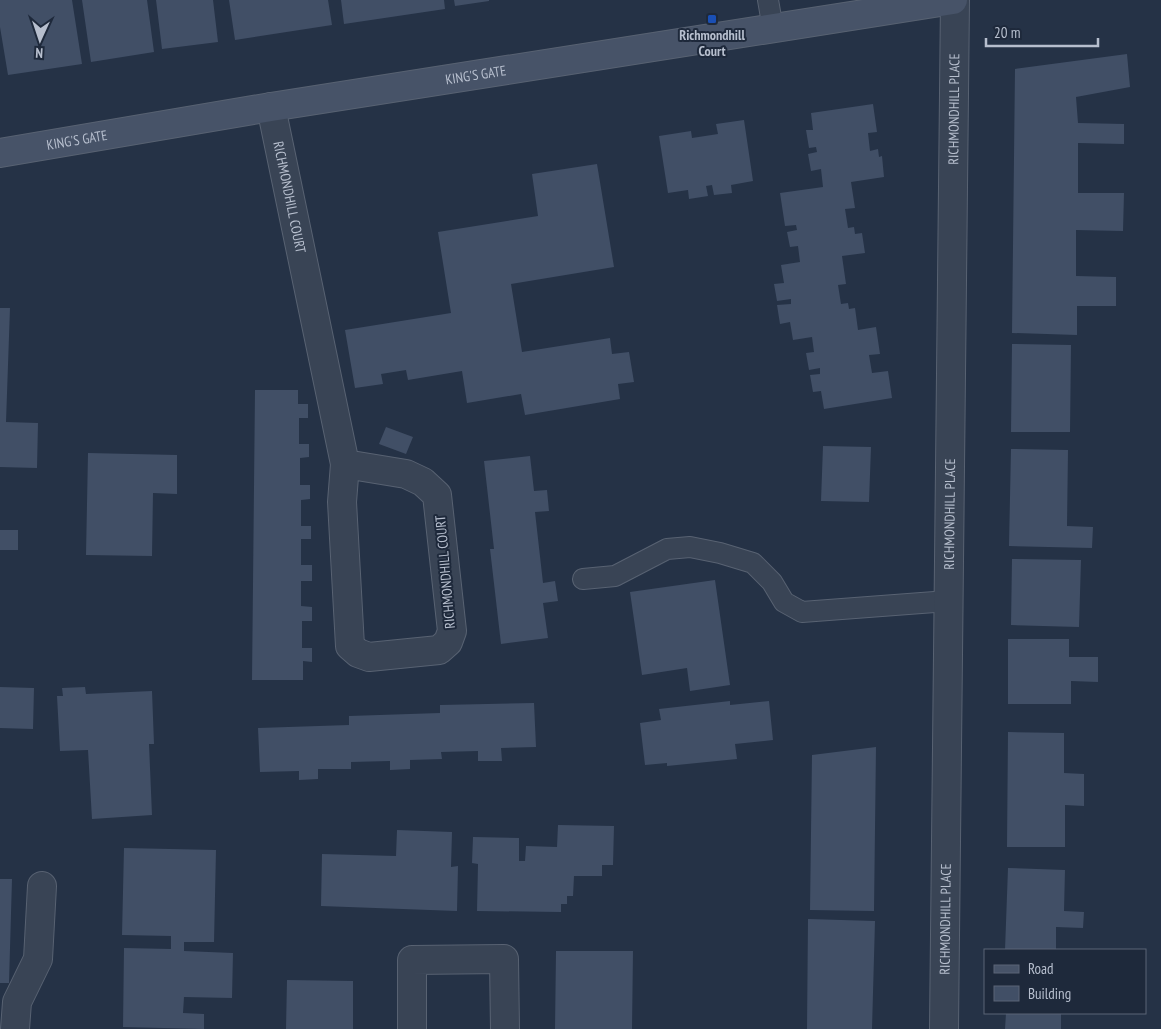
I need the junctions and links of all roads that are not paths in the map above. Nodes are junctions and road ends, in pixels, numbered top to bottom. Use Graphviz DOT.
graph roads {
  1 [pos="768,0"];
  2 [pos="954,0"];
  3 [pos="773,30"];
  4 [pos="271,107"];
  5 [pos="0,153"];
  6 [pos="345,464"];
  7 [pos="583,579"];
  8 [pos="948,601"];
  9 [pos="42,886"];
  10 [pos="8,1002"];
  11 [pos="15,1029"];
  12 [pos="412,1029"];
  13 [pos="505,1029"];
  14 [pos="944,1029"];
  1 -- 3 [label="lane"];
  2 -- 3 [label="street, KING'S GATE"];
  2 -- 8 [label="street, RICHMONDHILL PLACE"];
  3 -- 4 [label="street, KING'S GATE"];
  4 -- 5 [label="street, KING'S GATE"];
  4 -- 6 [label="street, RICHMONDHILL COURT"];
  6 -- 6 [label="street, RICHMONDHILL COURT"];
  7 -- 8 [label="lane"];
  8 -- 14 [label="street, RICHMONDHILL PLACE"];
  9 -- 10 [label="street"];
  10 -- 11 [label="street"];
  12 -- 13 [label="street"];
}
